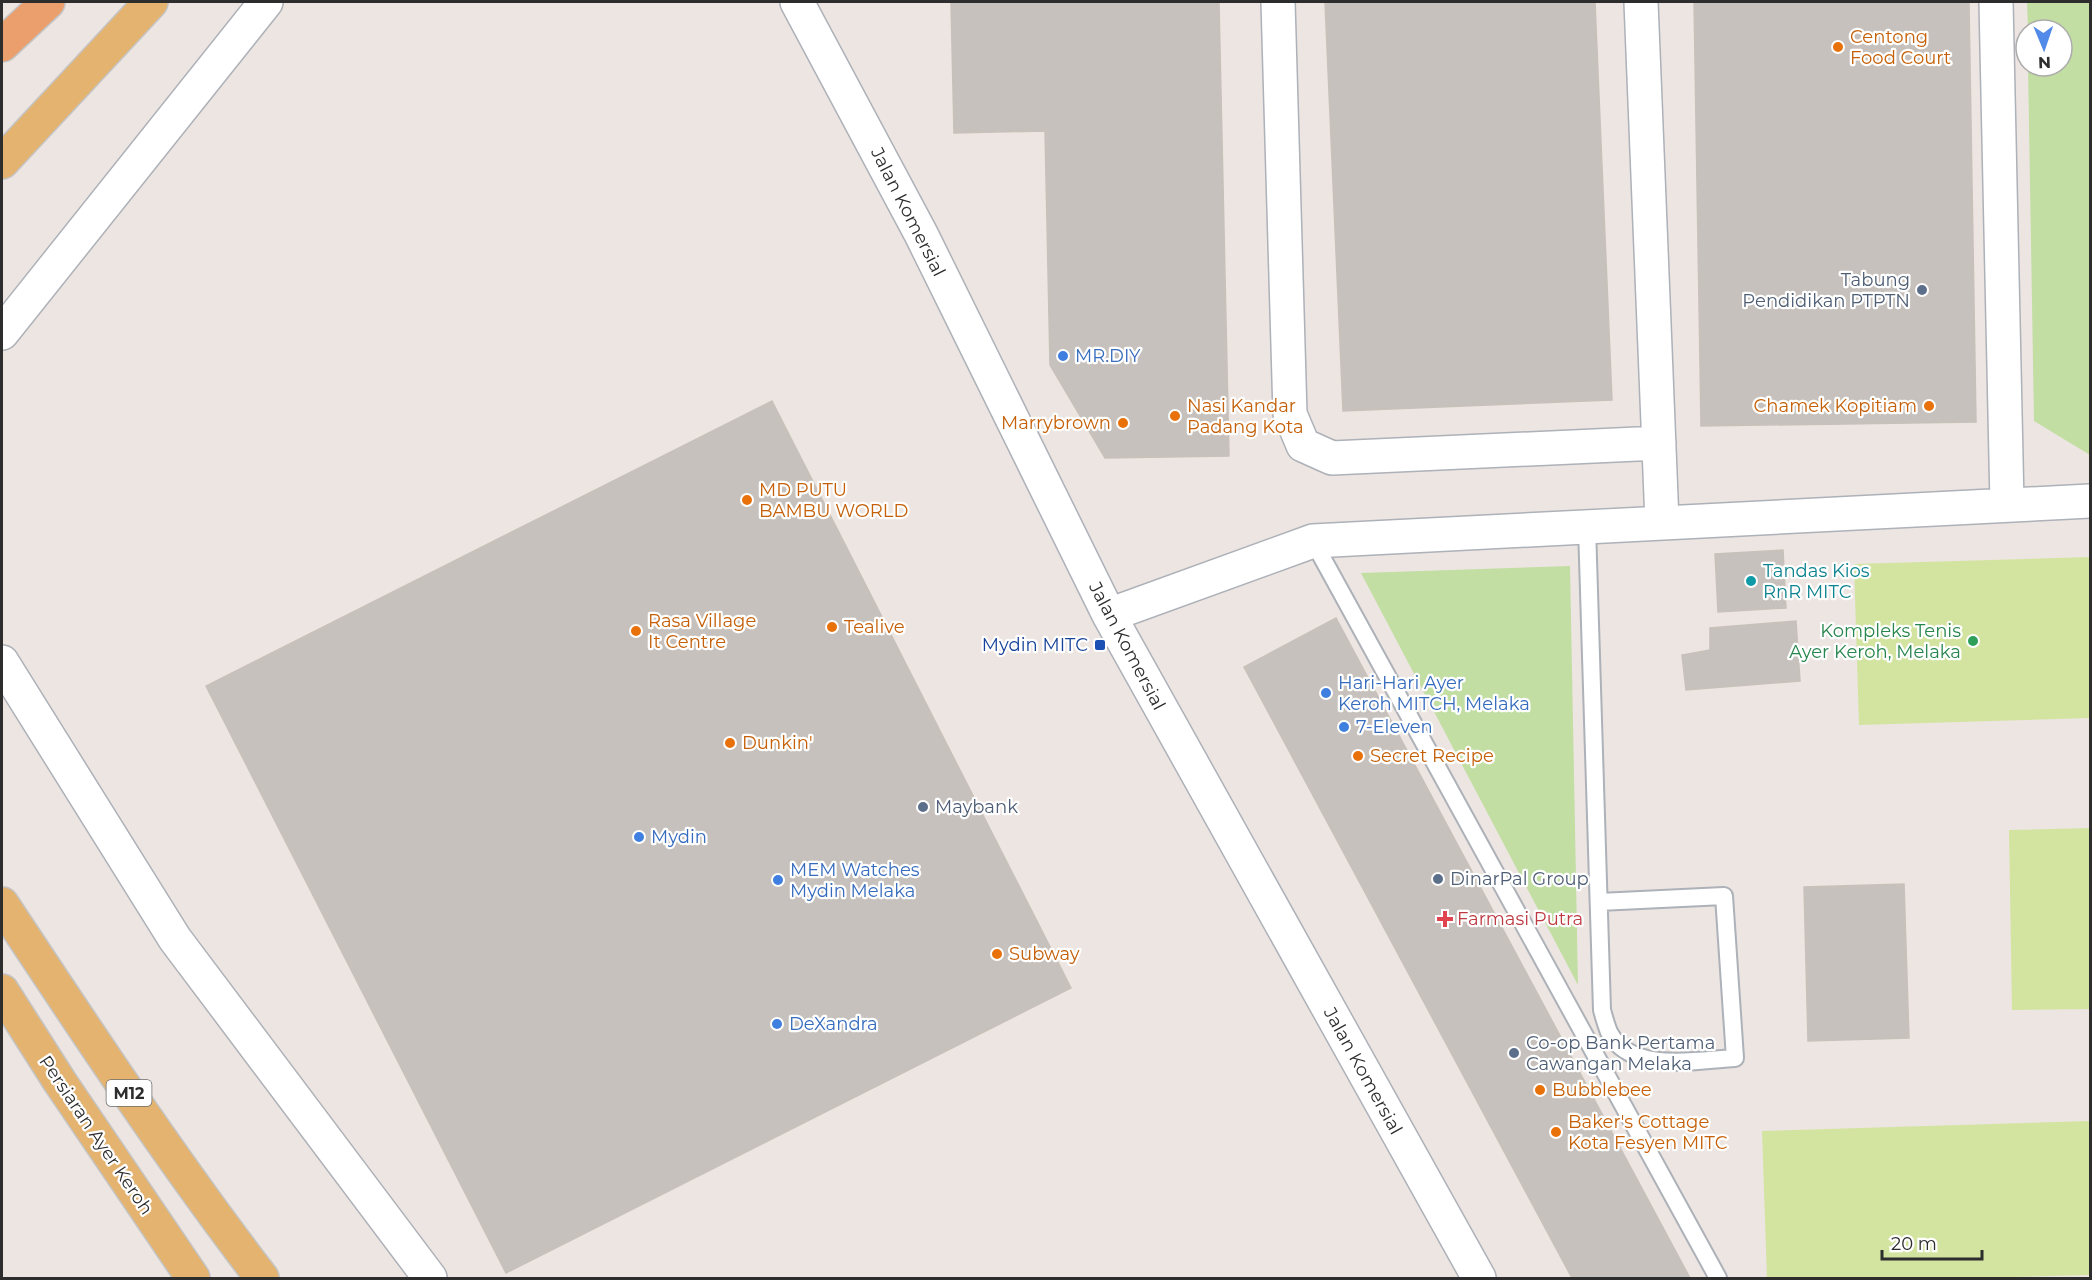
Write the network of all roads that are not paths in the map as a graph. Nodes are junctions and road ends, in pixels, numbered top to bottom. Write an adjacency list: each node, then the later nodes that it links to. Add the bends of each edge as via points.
1 (48, 2): 8 (highway)
2 (151, 2): 9 (main road)
3 (266, 2): 12 (street)
4 (797, 2): 19 (street, Jalan Komersial, via 921,234)
5 (1278, 2): 13 (street, via 1290,414 1303,445 1332,458)
6 (1641, 2): 13 (street)
7 (1996, 2): 15 (street)
8 (2, 45)
9 (42, 118): 10 (main road); 11 (main road)
10 (2, 148)
11 (2, 162)
12 (2, 333)
13 (1659, 443): 16 (street)
14 (2091, 501): 15 (street)
15 (2007, 504): 16 (street)
16 (1662, 522): 17 (street)
17 (1587, 527): 18 (street); 21 (lane)
18 (1313, 541): 19 (street); 28 (lane)
19 (1109, 615): 27 (street, Jalan Komersial)
20 (2, 662): 26 (street, via 175,939)
21 (1599, 902): 21 (lane, via 1602,1010 1610,1033 1623,1048 1638,1057 1667,1062 1735,1058 1725,896)
22 (2, 904): 25 (main road, M12, via 105,1058)
23 (2, 991): 24 (main road, Persiaran Ayer Keroh / M12)
24 (193, 1278)
25 (262, 1278)
26 (430, 1278)
27 (1479, 1278)
28 (1718, 1278)

